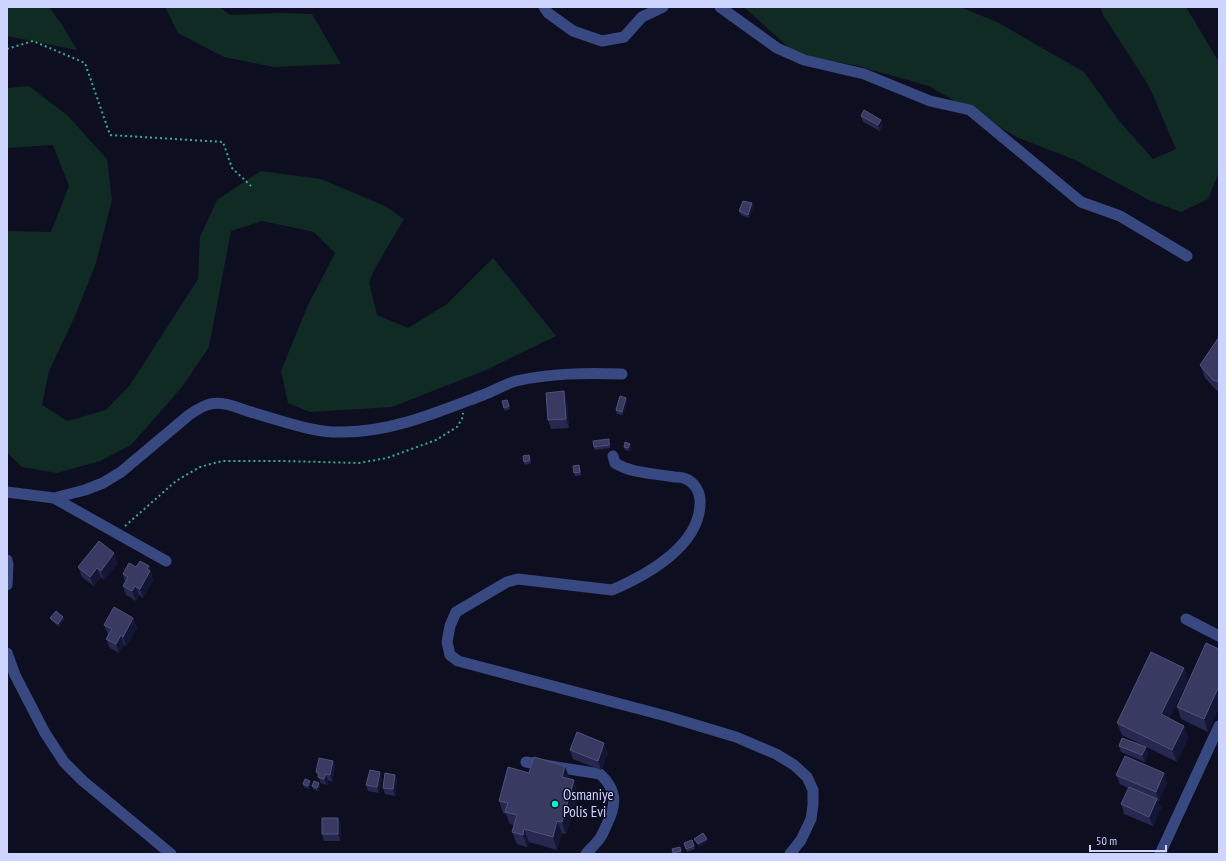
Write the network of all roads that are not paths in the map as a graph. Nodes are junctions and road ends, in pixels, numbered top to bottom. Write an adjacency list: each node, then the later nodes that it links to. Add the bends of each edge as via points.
1 (544, 7): 2 (street, via 548,13 573,31 602,41 624,37 642,17)
2 (663, 7)
3 (720, 7): 4 (street, via 777,48 804,60 864,74 930,101 970,110 1081,202 1120,216)
4 (1187, 256)
5 (622, 374): 8 (street, via 576,373 514,381 464,402 394,426 365,431 342,432 295,425 224,404 210,404 188,415 121,472 103,483)
6 (613, 456): 19 (street, via 615,463 625,469 687,479 695,486 700,497 701,511 694,529 685,542 663,562 612,590 518,579 507,582 456,612 447,642 450,655 458,661 736,737 776,754 807,776 813,790 811,819 801,840)
7 (7, 492): 8 (street)
8 (54, 498): 10 (street)
9 (7, 560): 11 (street)
10 (166, 561)
11 (7, 586)
12 (1186, 619): 13 (street)
13 (1219, 636)
14 (7, 653): 17 (street, via 15,675 45,733 64,762 83,781)
15 (1219, 726): 20 (street)
16 (526, 762): 18 (street, via 600,774 607,781 612,789 614,802 611,815 601,838)
17 (171, 854)
18 (586, 854)
19 (790, 854)
20 (1160, 854)

